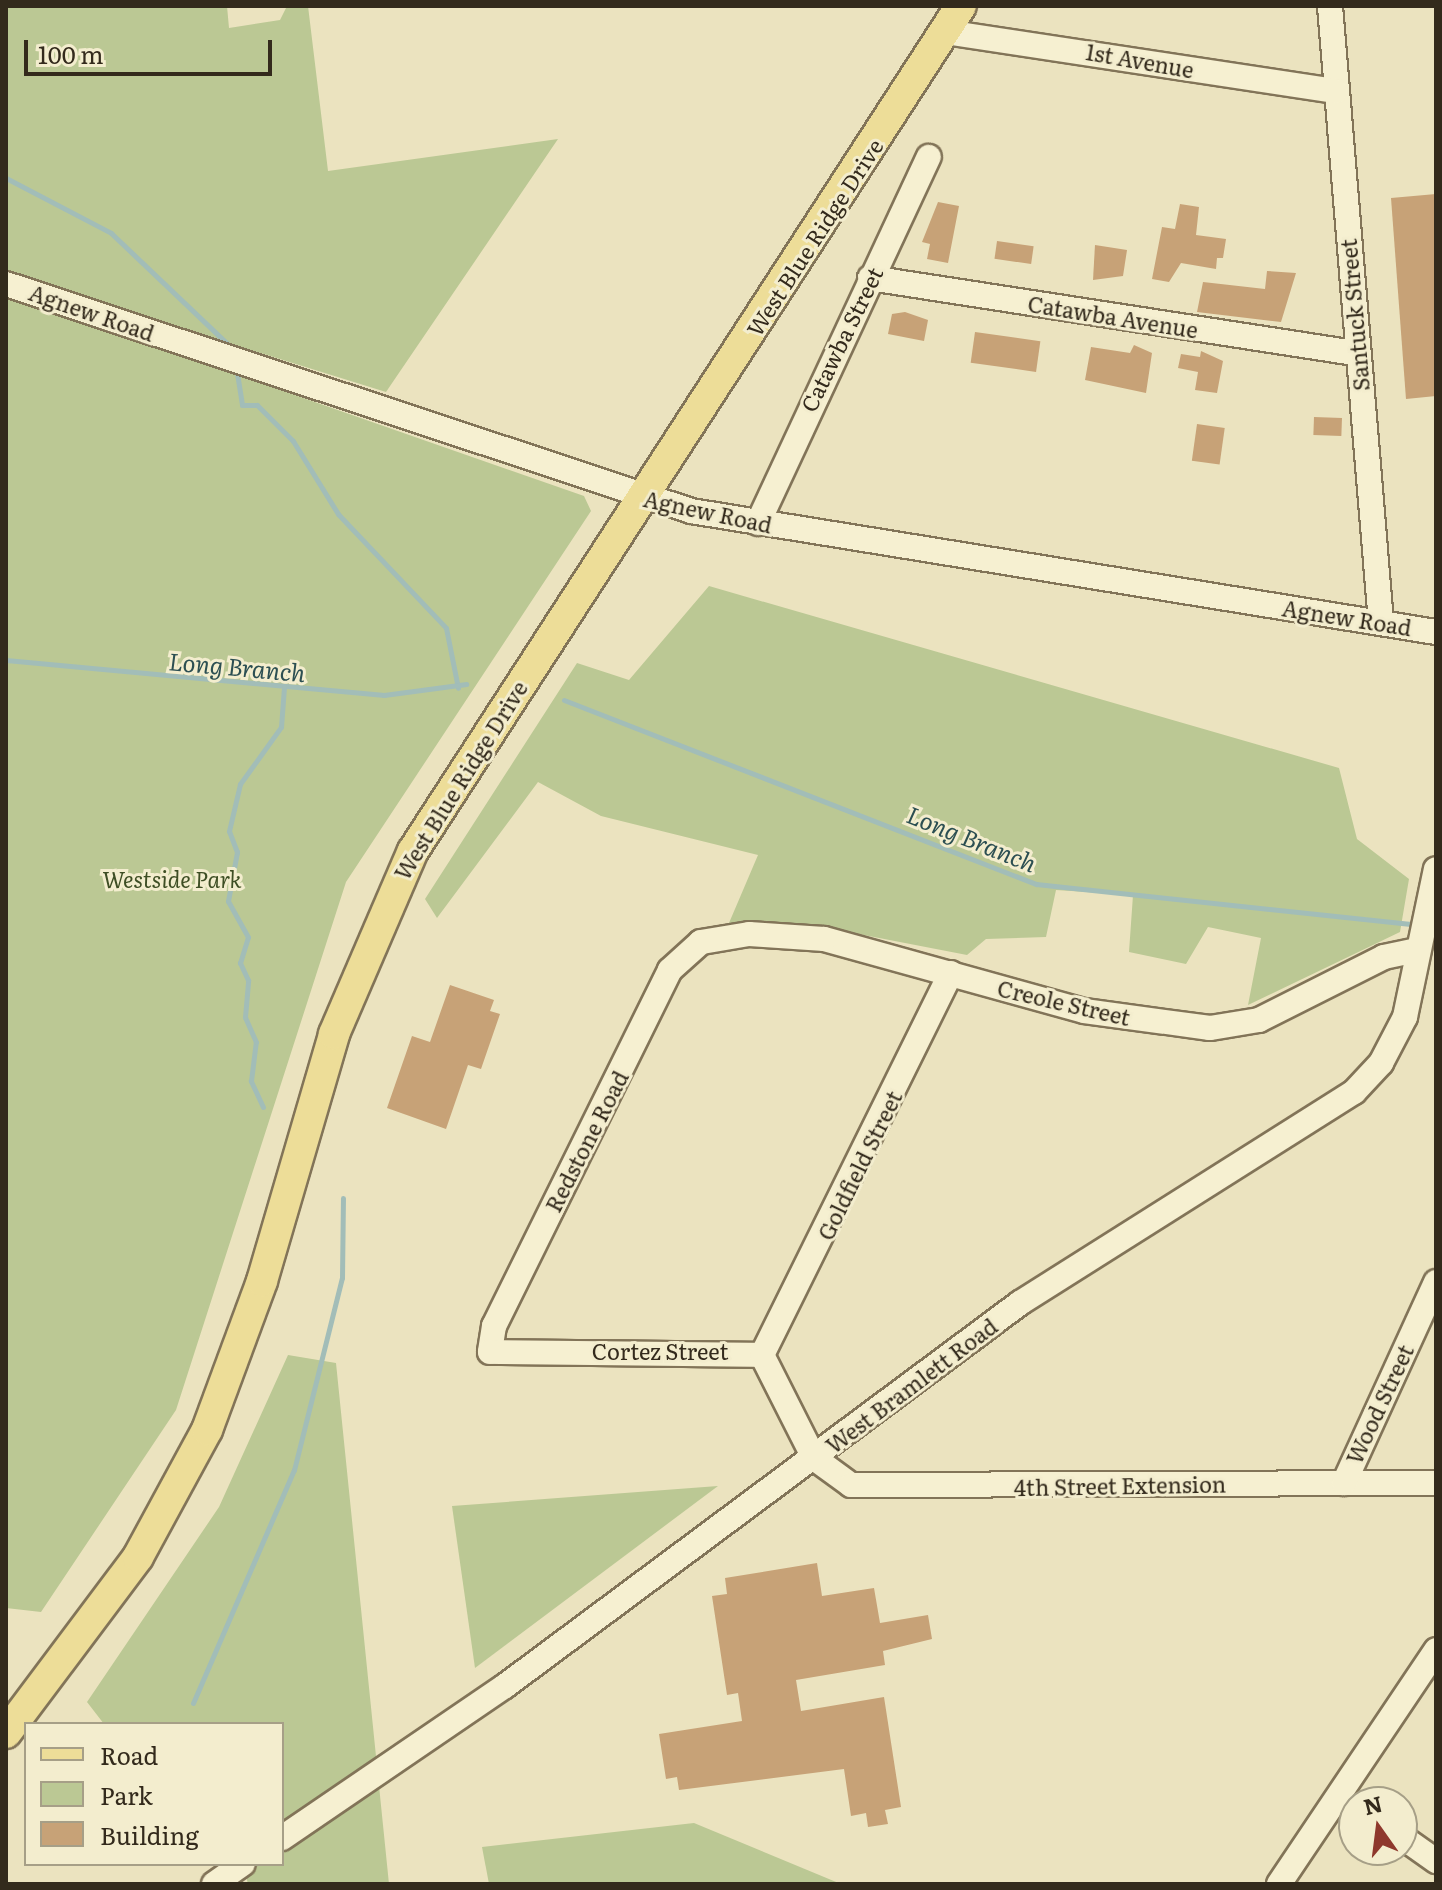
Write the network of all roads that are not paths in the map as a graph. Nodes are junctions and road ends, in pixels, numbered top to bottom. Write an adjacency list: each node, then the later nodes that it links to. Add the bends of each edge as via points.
1 (961, 6): 3 (main road, West Blue Ridge Drive)
2 (1330, 6): 4 (street, Santuck Street)
3 (945, 32): 4 (street, 1st Avenue); 9 (main road, West Blue Ridge Drive)
4 (1336, 91): 8 (street, Santuck Street)
5 (929, 157): 6 (street, Catawba Street)
6 (870, 278): 8 (street, Catawba Avenue); 10 (street, Catawba Street)
7 (6, 284): 9 (street, Agnew Road)
8 (1356, 353): 11 (street, Santuck Street)
9 (642, 497): 10 (street, Agnew Road); 24 (main road, West Blue Ridge Drive, via 406,865 334,1034 262,1281 207,1430 138,1557)
10 (758, 523): 11 (street, Agnew Road)
11 (1381, 622): 12 (street, Agnew Road)
12 (1436, 632)
13 (1436, 869): 15 (street, West Bramlett Road)
14 (701, 942): 16 (street, Creole Street, via 749,934 824,939); 18 (street, Redstone Road, via 670,970 494,1326)
15 (1418, 944): 16 (street, Creole Street, via 1259,1020 1224,1028 1084,1011); 20 (street, West Bramlett Road, via 1398,1033 1354,1092 1020,1303)
16 (951, 973): 19 (street, Goldfield Street)
17 (1436, 1282): 21 (street, Wood Street)
18 (490, 1352): 19 (street, Cortez Street)
19 (762, 1355): 20 (street)
20 (814, 1458): 21 (street, 4th Street Extension, via 851,1485); 27 (street, West Bramlett Road, via 505,1686)
21 (1344, 1483): 22 (street, 4th Street Extension)
22 (1436, 1483)
23 (1436, 1650): 25 (street)
24 (6, 1733)
25 (1353, 1786)
26 (1338, 1808): 30 (street)
27 (284, 1837)
28 (1418, 1848): 29 (street)
29 (1436, 1861)
30 (1279, 1884)

